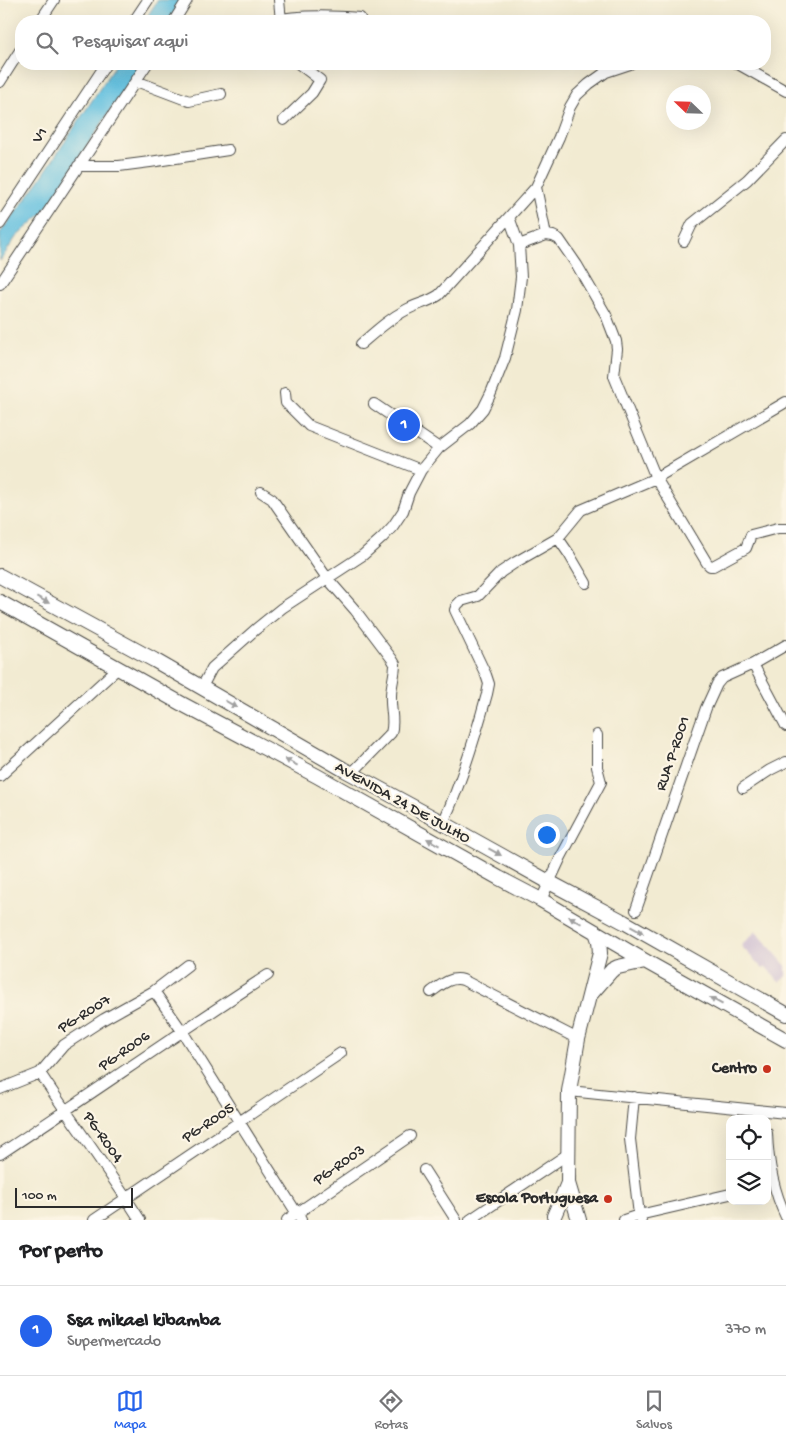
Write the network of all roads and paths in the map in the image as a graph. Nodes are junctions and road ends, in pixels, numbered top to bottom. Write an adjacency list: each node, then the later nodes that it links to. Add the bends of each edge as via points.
1 (54, 0): 5 (street)
2 (148, 0): 6 (street)
3 (187, 0): 7 (street)
4 (279, 0): 8 (street)
5 (44, 15)
6 (138, 15)
7 (178, 15)
8 (278, 15)
9 (15, 58): 16 (street)
10 (102, 70): 25 (street, V1)
11 (143, 70): 15 (street)
12 (307, 70): 19 (street, via 320,80)
13 (612, 70): 23 (street, via 577,95)
14 (749, 70): 17 (street)
15 (136, 81): 18 (street, via 189,101); 22 (street)
16 (0, 82)
17 (786, 90)
18 (221, 94)
19 (284, 120)
20 (786, 140): 27 (street, via 747,180 692,224)
21 (228, 150): 22 (street, via 126,165)
22 (78, 166): 29 (street)
23 (536, 187): 24 (street); 26 (street)
24 (509, 216): 28 (street); 30 (street, via 439,295 388,320)
25 (0, 224)
26 (546, 236): 28 (street); 36 (street, via 559,239 606,315 617,349 614,376)
27 (684, 240)
28 (519, 245): 34 (street, via 521,277 517,310 505,358 483,409 470,424)
29 (0, 284)
30 (361, 344)
31 (285, 393): 35 (street, via 286,403 309,426)
32 (786, 402): 36 (street)
33 (374, 404): 34 (street)
34 (439, 448): 35 (street)
35 (421, 470): 41 (street, via 393,526 362,555)
36 (656, 478): 38 (street, via 710,566 746,548 751,534); 39 (street, via 582,510)
37 (261, 492): 41 (street, via 272,499)
38 (786, 528)
39 (558, 538): 42 (street); 57 (street, via 500,572 478,596 457,605 455,610 489,684 466,765)
40 (0, 576): 47 (street, AVENIDA 24 DE JULHO, one-way to 47)
41 (327, 578): 47 (street, via 256,629 212,668); 52 (street, via 392,659 395,669 391,733)
42 (586, 583)
43 (2, 606): 46 (street, AVENIDA 24 DE JULHO)
44 (786, 645): 45 (street, RUA P-R001)
45 (752, 664): 48 (street); 62 (street, RUA P-R001, via 722,678 717,684)
46 (117, 668): 53 (street); 54 (street, AVENIDA 24 DE JULHO, one-way to 46)
47 (202, 687): 50 (street, AVENIDA 24 DE JULHO, one-way to 50)
48 (786, 726)
49 (597, 735): 59 (street, via 597,767 601,782)
50 (326, 759): 52 (street, AVENIDA 24 DE JULHO); 54 (street)
51 (786, 762): 56 (street)
52 (347, 771): 55 (street); 57 (street, AVENIDA 24 DE JULHO)
53 (0, 776)
54 (317, 776): 55 (street, AVENIDA 24 DE JULHO)
55 (333, 786): 60 (street, AVENIDA 24 DE JULHO, one-way to 55)
56 (743, 788)
57 (443, 823): 58 (street, AVENIDA 24 DE JULHO, one-way to 58)
58 (530, 872): 59 (street, AVENIDA 24 DE JULHO); 60 (street)
59 (549, 882): 61 (street); 69 (street, AVENIDA 24 DE JULHO, one-way to 69)
60 (520, 889): 61 (street, AVENIDA 24 DE JULHO)
61 (541, 900): 63 (street, AVENIDA 24 DE JULHO, one-way to 61)
62 (636, 910)
63 (596, 932): 64 (street, AVENIDA 24 DE JULHO); 70 (street, via 600,953)
64 (645, 961): 70 (street, via 612,970); 72 (street, AVENIDA 24 DE JULHO, one-way to 64)
65 (188, 965): 67 (street, PG-R007)
66 (268, 975): 75 (street, PG-R006)
67 (154, 991): 75 (street); 79 (street, PG-R007, via 64,1045)
68 (431, 992): 76 (street, via 456,977)
69 (748, 992): 71 (street, AVENIDA 24 DE JULHO); 72 (street)
70 (589, 997): 76 (street)
71 (769, 1004): 73 (street, AVENIDA 24 DE JULHO); 74 (street)
72 (737, 1013): 74 (street, AVENIDA 24 DE JULHO)
73 (786, 1014)
74 (758, 1025): 77 (street, AVENIDA 24 DE JULHO)
75 (182, 1031): 83 (street, PG-R006); 86 (street)
76 (578, 1039): 81 (street)
77 (786, 1040)
78 (341, 1053): 86 (street, PG-R005)
79 (40, 1073): 80 (street, PG-R007); 83 (street, PG-R004)
80 (0, 1089)
81 (569, 1091): 82 (street); 89 (street)
82 (634, 1097): 85 (street); 98 (street, via 630,1139)
83 (65, 1111): 88 (street, PG-R006); 94 (street, PG-R004)
84 (786, 1114): 85 (street)
85 (767, 1115)
86 (239, 1122): 94 (street, PG-R005); 95 (street)
87 (410, 1136): 95 (street, PG-R003)
88 (0, 1154)
89 (568, 1154): 91 (street); 103 (street)
90 (424, 1170): 102 (street)
91 (568, 1183): 97 (street); 104 (street)
92 (771, 1186): 96 (street)
93 (726, 1195): 98 (street)
94 (127, 1198): 99 (street, PG-R005); 100 (street, PG-R004)
95 (298, 1217): 101 (street, PG-R003)
96 (786, 1217)
97 (552, 1218): 104 (street, via 559,1213 570,1213)
98 (640, 1218): 105 (street)
99 (94, 1220)
100 (140, 1220)
101 (286, 1220)
102 (456, 1220)
103 (470, 1220)
104 (579, 1220)
105 (624, 1220)

